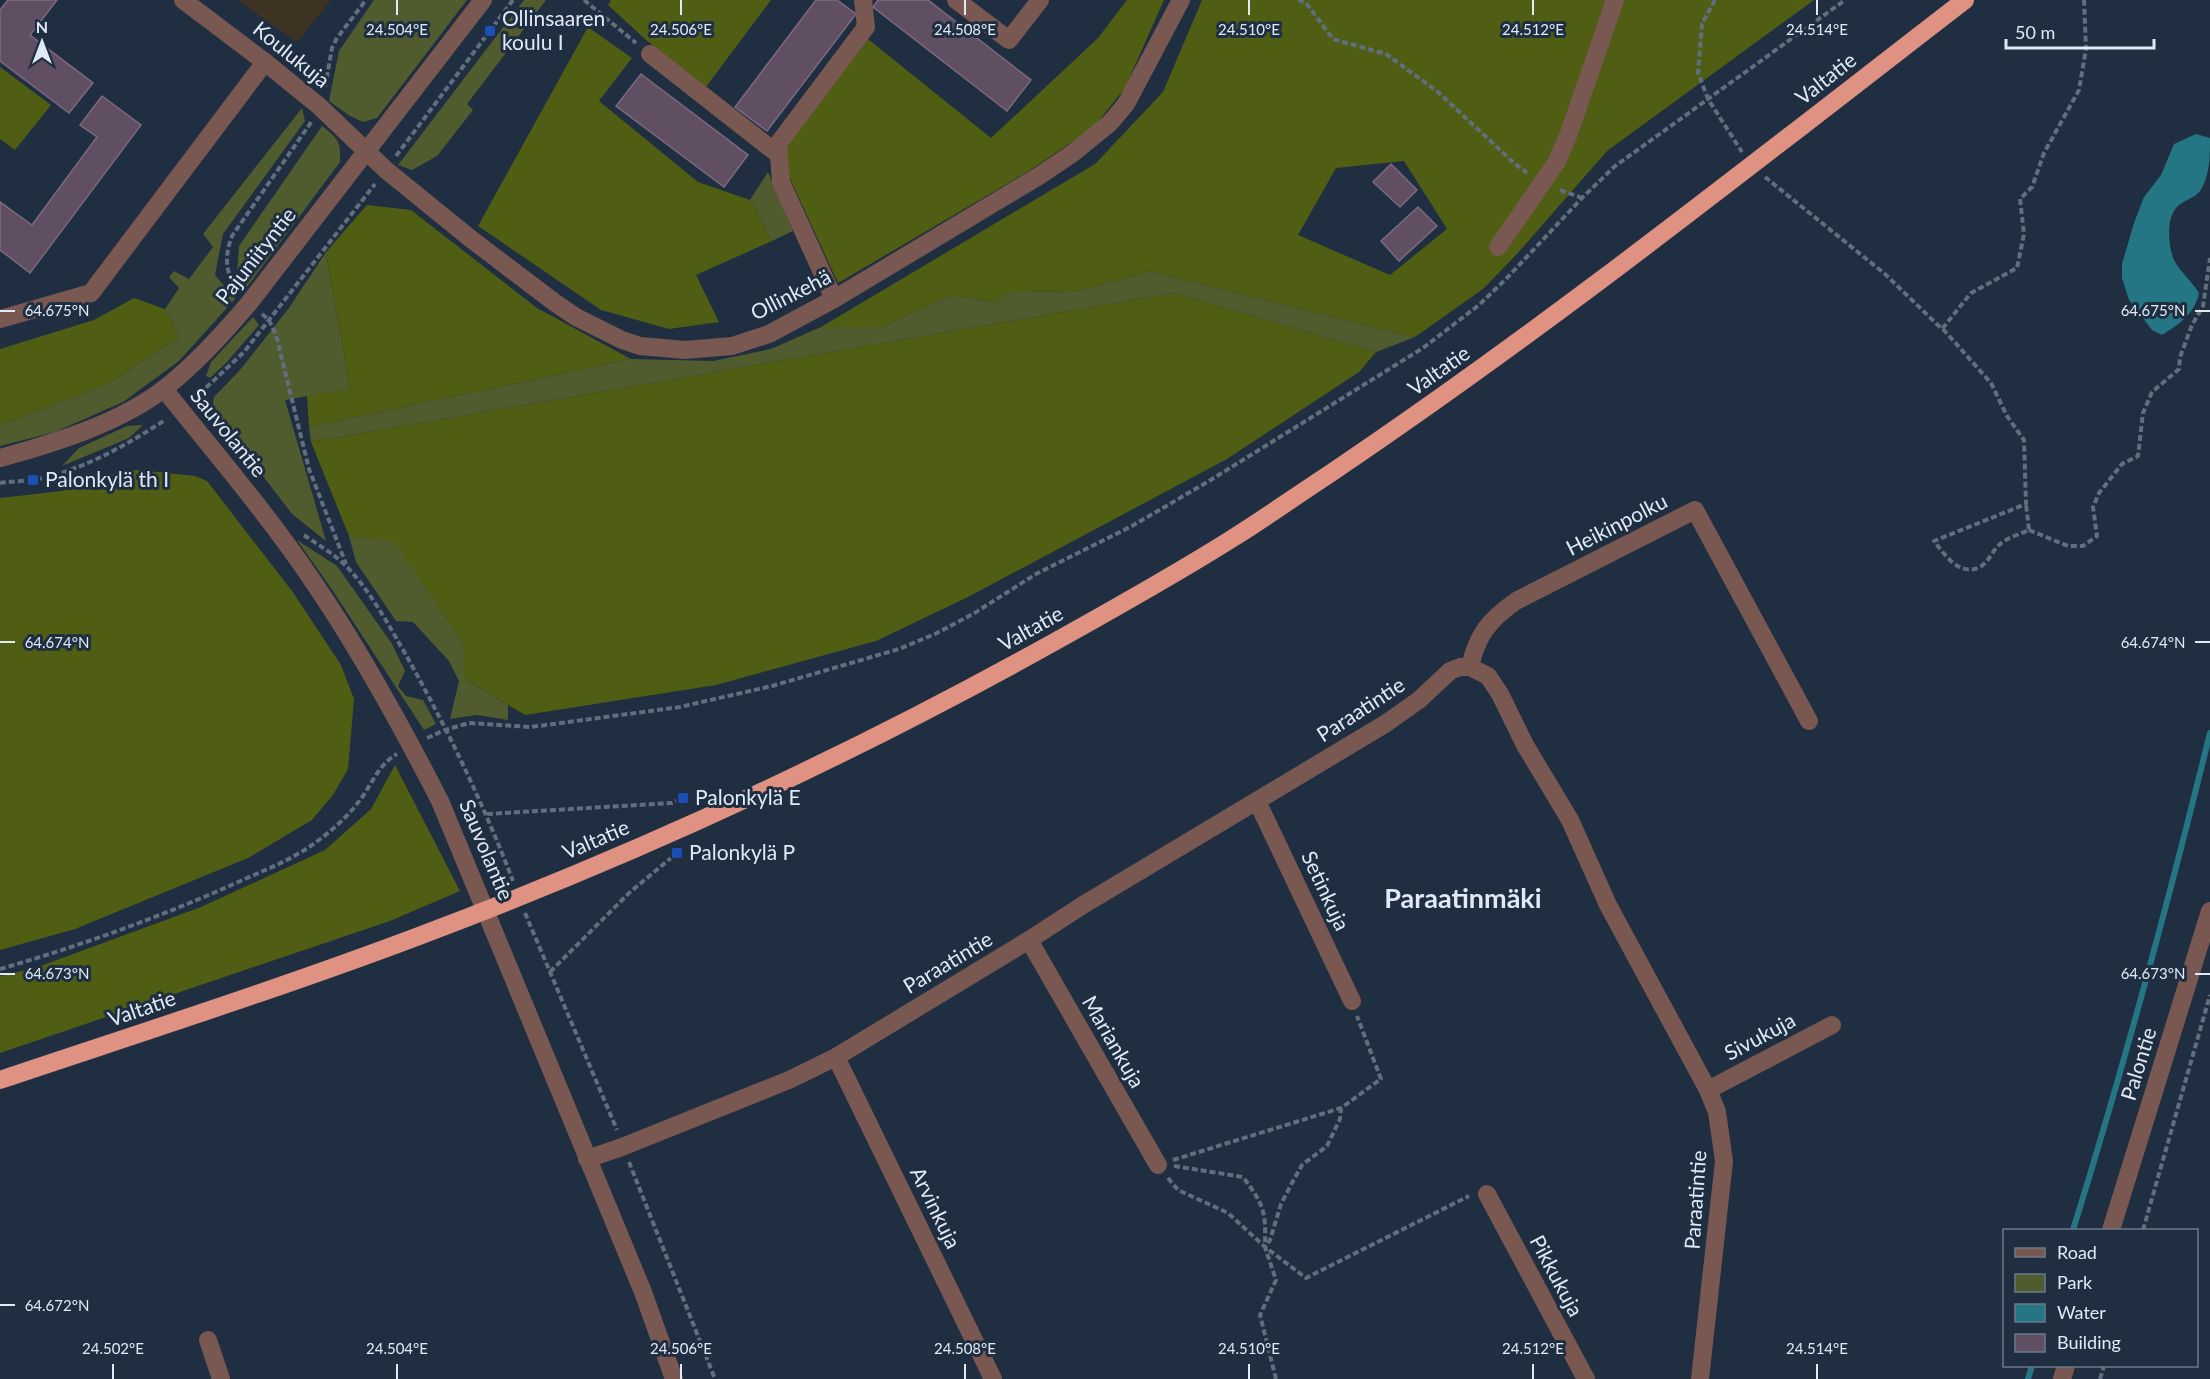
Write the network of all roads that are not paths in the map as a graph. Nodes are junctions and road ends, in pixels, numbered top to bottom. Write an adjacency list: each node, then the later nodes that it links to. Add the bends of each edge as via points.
1 (183, 0): 10 (street, Koulukuja)
2 (483, 0): 11 (street, Pajuniityntie)
3 (863, 0): 12 (street, via 866,27 778,144)
4 (956, 0): 5 (street, via 1009,40)
5 (1040, 0)
6 (1181, 0): 14 (street, Ollinkehä, via 1126,104 1093,138 1039,176)
7 (1615, 0): 13 (street, via 1556,163)
8 (1965, 0): 26 (highway, Valtatie, via 1517,344 1234,538 1113,610 960,694 710,817 415,937)
9 (650, 54): 12 (street)
10 (265, 62): 11 (street, Koulukuja); 15 (street, via 91,293)
11 (365, 150): 14 (street, Ollinkehä, via 554,302 602,331 640,346 685,350 732,346 769,334); 16 (street, Pajuniityntie, via 250,302 223,334)
12 (779, 155): 14 (street, via 781,182)
13 (1498, 247)
14 (834, 299)
15 (0, 319)
16 (164, 389): 17 (street, Pajuniityntie, via 75,436); 28 (street, Sauvolantie, via 312,579 412,745 476,884)
17 (0, 458)
18 (1470, 668): 19 (street, Heikinpolku, via 1483,631 1508,607 1695,510); 20 (street, Paraatintie, via 1450,671 1385,724); 27 (street, Paraatintie, via 1488,676 1500,694 1570,820 1608,904)
19 (1809, 721)
20 (1257, 801): 22 (street, Paraatintie); 23 (street, Setinkuja)
21 (2210, 911): 31 (street, Palontie)
22 (1029, 940): 25 (street, Paraatintie); 29 (street, Mariankuja)
23 (1352, 1001)
24 (1832, 1025): 27 (street, Sivukuja)
25 (836, 1057): 28 (street, Paraatintie, via 789,1080); 35 (street, Arvinkuja)
26 (0, 1080)
27 (1708, 1090): 37 (street, Paraatintie, via 1717,1112 1724,1161)
28 (587, 1159): 34 (street, Sauvolantie, via 643,1292)
29 (1158, 1165)
30 (1487, 1194): 36 (street, Pikkukuja)
31 (2111, 1229)
32 (208, 1340): 33 (street)
33 (221, 1379)
34 (674, 1379)
35 (993, 1379)
36 (1586, 1379)
37 (1700, 1379)

